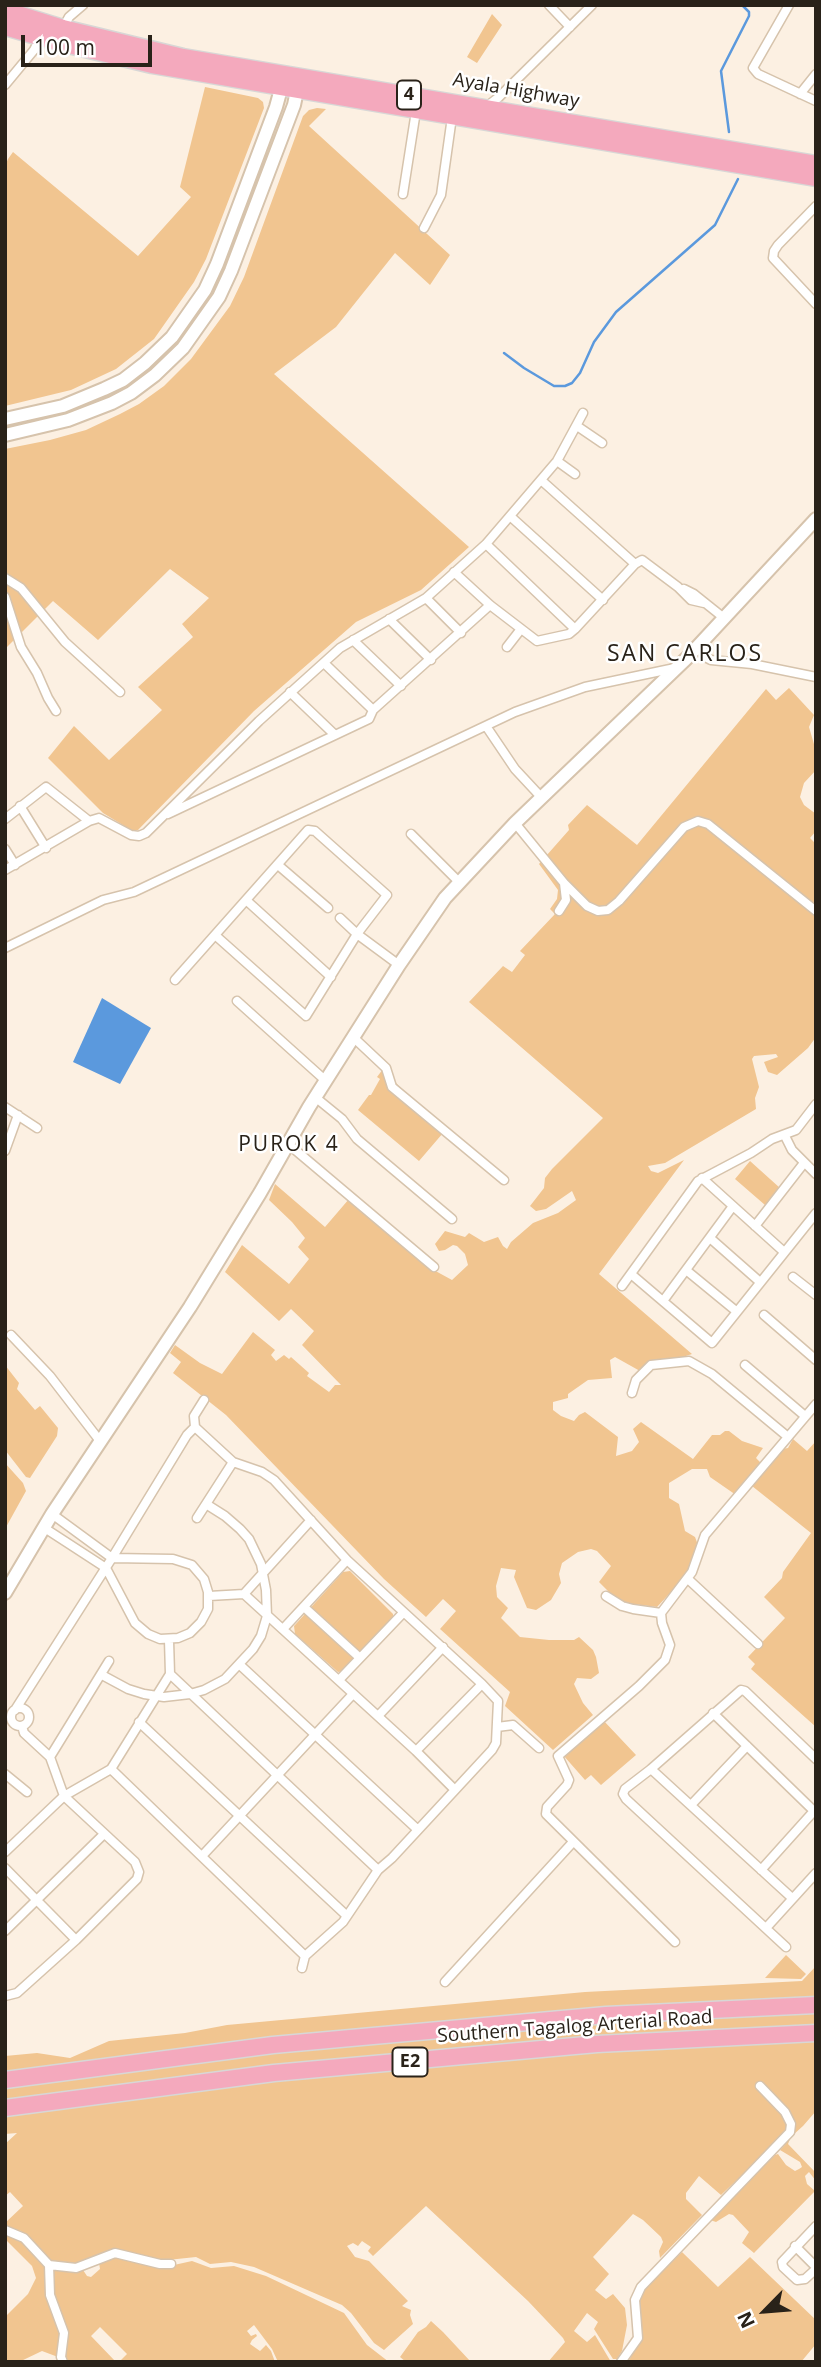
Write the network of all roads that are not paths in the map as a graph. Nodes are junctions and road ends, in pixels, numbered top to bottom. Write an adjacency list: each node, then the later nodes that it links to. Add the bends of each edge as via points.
1 (83, 5): 8 (street)
2 (549, 5): 7 (street)
3 (592, 5): 7 (street)
4 (789, 5): 13 (street, via 753,68)
5 (5, 10): 8 (highway, Ayala Highway / 4)
6 (5, 27): 9 (highway, Ayala Highway / 4)
7 (570, 27): 16 (street)
8 (63, 28): 11 (highway, Ayala Highway / 4)
9 (40, 38): 11 (highway, Ayala Highway / 4, via 152,65); 12 (street)
10 (816, 74): 13 (street)
11 (291, 83): 15 (highway, Ayala Highway / 4); 16 (highway, Ayala Highway / 4); 26 (street, via 217,264 172,337 145,363 113,384 63,406); 28 (street, via 294,105 231,271 183,348 155,375 112,403 68,421)
12 (5, 85)
13 (800, 94): 14 (street)
14 (816, 101)
15 (416, 111): 17 (highway, Ayala Highway / 4); 21 (street)
16 (484, 115): 17 (highway, Ayala Highway / 4); 18 (highway, Ayala Highway / 4)
17 (452, 117): 23 (street, via 441,195)
18 (744, 158): 19 (highway, Ayala Highway / 4); 20 (highway, Ayala Highway / 4)
19 (816, 164)
20 (816, 178)
21 (403, 194)
22 (816, 206): 24 (street, via 778,246 774,258)
23 (424, 228)
24 (816, 304)
25 (583, 413): 27 (street)
26 (5, 419)
27 (577, 426): 29 (street); 30 (street)
28 (5, 435)
29 (602, 443)
30 (557, 461): 31 (street); 32 (street)
31 (575, 474)
32 (541, 480): 33 (street); 36 (street)
33 (510, 516): 35 (street); 41 (street)
34 (816, 519): 43 (street)
35 (486, 544): 37 (street); 46 (street)
36 (635, 564): 41 (street); 43 (street, via 645,560)
37 (454, 572): 40 (street); 42 (street)
38 (5, 578): 56 (street, via 22,588 65,642)
39 (5, 597): 59 (street, via 18,642)
40 (426, 598): 44 (street); 47 (street)
41 (603, 600): 46 (street)
42 (490, 605): 45 (street); 47 (street)
43 (724, 618): 49 (street)
44 (389, 619): 48 (street); 51 (street)
45 (521, 629): 46 (street, via 542,642); 50 (street)
46 (575, 629)
47 (461, 633): 51 (street)
48 (353, 640): 52 (street); 55 (street)
49 (699, 645): 53 (street); 54 (street, via 711,660)
50 (507, 647)
51 (431, 660): 55 (street)
52 (324, 663): 57 (street); 58 (street)
53 (677, 668): 60 (street, via 585,687); 62 (street)
54 (816, 677)
55 (401, 687): 58 (street)
56 (120, 692)
57 (290, 692): 61 (street); 64 (street)
58 (373, 710): 61 (street, via 369,719)
59 (56, 711)
60 (485, 726): 62 (street); 83 (street)
61 (335, 735): 64 (street)
62 (542, 798): 67 (street)
63 (20, 806): 65 (street); 66 (street, via 46,787); 69 (street)
64 (163, 817): 66 (street, via 139,836 103,819)
65 (5, 820)
66 (89, 821): 69 (street)
67 (515, 823): 74 (street); 75 (street)
68 (411, 834): 74 (street)
69 (46, 848): 71 (street)
70 (5, 849): 71 (street)
71 (15, 865): 73 (street)
72 (278, 865): 76 (street); 77 (street); 81 (street, via 312,830 386,892)
73 (5, 870)
74 (459, 881): 84 (street)
75 (564, 883): 78 (street, via 566,900); 79 (street, via 587,906 608,910 684,827 698,821 708,824)
76 (246, 901): 82 (street); 85 (street)
77 (328, 908)
78 (559, 911)
79 (816, 911)
80 (340, 918): 81 (street)
81 (357, 934): 84 (street); 85 (street)
82 (215, 935): 85 (street, via 306,1016); 86 (street)
83 (5, 948)
84 (398, 965): 88 (street)
85 (331, 977)
86 (175, 980)
87 (237, 1001): 89 (street)
88 (353, 1037): 89 (street); 101 (street, via 386,1068 392,1087)
89 (326, 1080): 90 (street)
90 (315, 1097): 96 (street); 104 (street)
91 (816, 1104): 95 (street, via 798,1128)
92 (5, 1107): 93 (street)
93 (18, 1115): 94 (street); 97 (street)
94 (37, 1128)
95 (785, 1136): 98 (street); 100 (street)
96 (287, 1143): 108 (street); 127 (street, via 190,1307)
97 (5, 1149)
98 (804, 1163): 99 (street); 105 (street)
99 (816, 1174)
100 (702, 1178): 102 (street); 110 (street)
101 (504, 1180)
102 (733, 1206): 105 (street); 106 (street)
103 (816, 1213): 107 (street)
104 (452, 1219)
105 (755, 1226): 107 (street)
106 (710, 1238): 109 (street); 112 (street)
107 (783, 1251): 112 (street)
108 (434, 1268)
109 (686, 1270): 115 (street); 116 (street)
110 (631, 1274): 113 (street); 115 (street)
111 (793, 1277): 114 (street)
112 (760, 1282): 116 (street)
113 (622, 1286)
114 (816, 1295)
115 (663, 1301): 116 (street, via 711,1343)
116 (736, 1311)
117 (764, 1315): 119 (street)
118 (11, 1335): 127 (street, via 50,1376)
119 (816, 1360)
120 (745, 1365): 124 (street)
121 (632, 1393): 126 (street, via 636,1380 652,1365 689,1360)
122 (204, 1400): 125 (street, via 194,1416)
123 (816, 1404): 124 (street)
124 (805, 1416): 126 (street)
125 (195, 1427): 128 (street); 136 (street)
126 (788, 1437): 140 (street, via 703,1539)
127 (100, 1441): 130 (street)
128 (233, 1462): 129 (street); 132 (street, via 274,1480)
129 (206, 1504): 131 (street); 139 (street, via 245,1534)
130 (52, 1514): 133 (street); 134 (street)
131 (197, 1518)
132 (311, 1520): 137 (street); 139 (street)
133 (43, 1527): 135 (street); 141 (street)
134 (88, 1541): 135 (street); 136 (street)
135 (81, 1552): 138 (street)
136 (113, 1558): 138 (street); 143 (street, via 186,1562 204,1579)
137 (347, 1560): 145 (street); 146 (street)
138 (106, 1568): 150 (street, via 139,1628); 171 (street, via 15,1710 27,1713 24,1733)
139 (263, 1574): 142 (street); 148 (street)
140 (688, 1579): 147 (street); 151 (street)
141 (5, 1593)
142 (244, 1594): 143 (street); 148 (street)
143 (209, 1596): 150 (street, via 208,1609 196,1628)
144 (606, 1596): 147 (street, via 622,1606)
145 (304, 1608): 149 (street); 153 (street)
146 (403, 1613): 152 (street); 153 (street)
147 (661, 1613): 185 (street, via 670,1647 665,1660 558,1756 569,1780 545,1813)
148 (267, 1616): 149 (street); 155 (street, via 261,1636)
149 (283, 1629): 158 (street)
150 (169, 1640): 156 (street)
151 (758, 1644)
152 (443, 1647): 159 (street); 164 (street)
153 (360, 1657): 158 (street)
154 (109, 1661): 157 (street)
155 (240, 1665): 160 (street, via 218,1683); 167 (street)
156 (170, 1674): 160 (street); 162 (street)
157 (102, 1675): 162 (street); 171 (street)
158 (339, 1680): 161 (street)
159 (482, 1684): 166 (street, via 498,1701); 170 (street)
160 (190, 1694): 162 (street); 176 (street)
161 (354, 1694): 164 (street); 167 (street)
162 (155, 1696): 165 (street)
163 (713, 1713): 168 (street); 172 (street, via 743,1690); 174 (street)
164 (378, 1716): 170 (street)
165 (139, 1722): 173 (street); 182 (street)
166 (497, 1727): 169 (street, via 513,1726); 177 (street, via 492,1750)
167 (316, 1735): 176 (street); 183 (street)
168 (747, 1746): 180 (street); 181 (street)
169 (539, 1748)
170 (416, 1751): 177 (street)
171 (50, 1757): 179 (street)
172 (816, 1759)
173 (111, 1769): 179 (street); 187 (street)
174 (651, 1769): 180 (street); 195 (street, via 625,1788 625,1799)
175 (5, 1774): 178 (street)
176 (278, 1777): 182 (street); 189 (street)
177 (455, 1790): 183 (street)
178 (27, 1792)
179 (64, 1796): 184 (street); 186 (street)
180 (691, 1805): 190 (street)
181 (815, 1812): 190 (street)
182 (240, 1817): 187 (street); 194 (street)
183 (418, 1830): 189 (street)
184 (103, 1835): 193 (street); 197 (street, via 135,1862 139,1872)
185 (573, 1842): 198 (street); 202 (street)
186 (5, 1852)
187 (202, 1856): 200 (street)
188 (5, 1868): 193 (street)
189 (378, 1870): 194 (street)
190 (761, 1870): 192 (street)
191 (816, 1873): 192 (street)
192 (792, 1898): 195 (street)
193 (37, 1901): 196 (street); 197 (street)
194 (346, 1916): 200 (street)
195 (765, 1928): 199 (street)
196 (5, 1931)
197 (76, 1940): 203 (street, via 17,1993)
198 (675, 1942)
199 (786, 1947)
200 (305, 1956): 201 (street)
201 (302, 1968)
202 (445, 1982)
203 (5, 1996)
204 (816, 2005): 206 (highway, Southern Tagalog Arterial Road / E2, via 606,2015 273,2045)
205 (816, 2033): 208 (highway, Southern Tagalog Arterial Road / E2, via 597,2044 274,2073)
206 (5, 2080)
207 (760, 2086): 216 (street, via 785,2112 790,2132 640,2287 635,2302 638,2338)
208 (5, 2108)
209 (816, 2225): 211 (street)
210 (5, 2230): 213 (street, via 24,2238)
211 (795, 2246): 214 (street); 214 (street, via 783,2267 801,2281)
212 (171, 2264): 213 (street, via 115,2253 76,2269)
213 (49, 2265): 215 (street, via 50,2295 64,2333)
214 (816, 2268)
215 (63, 2362)
216 (621, 2362)

